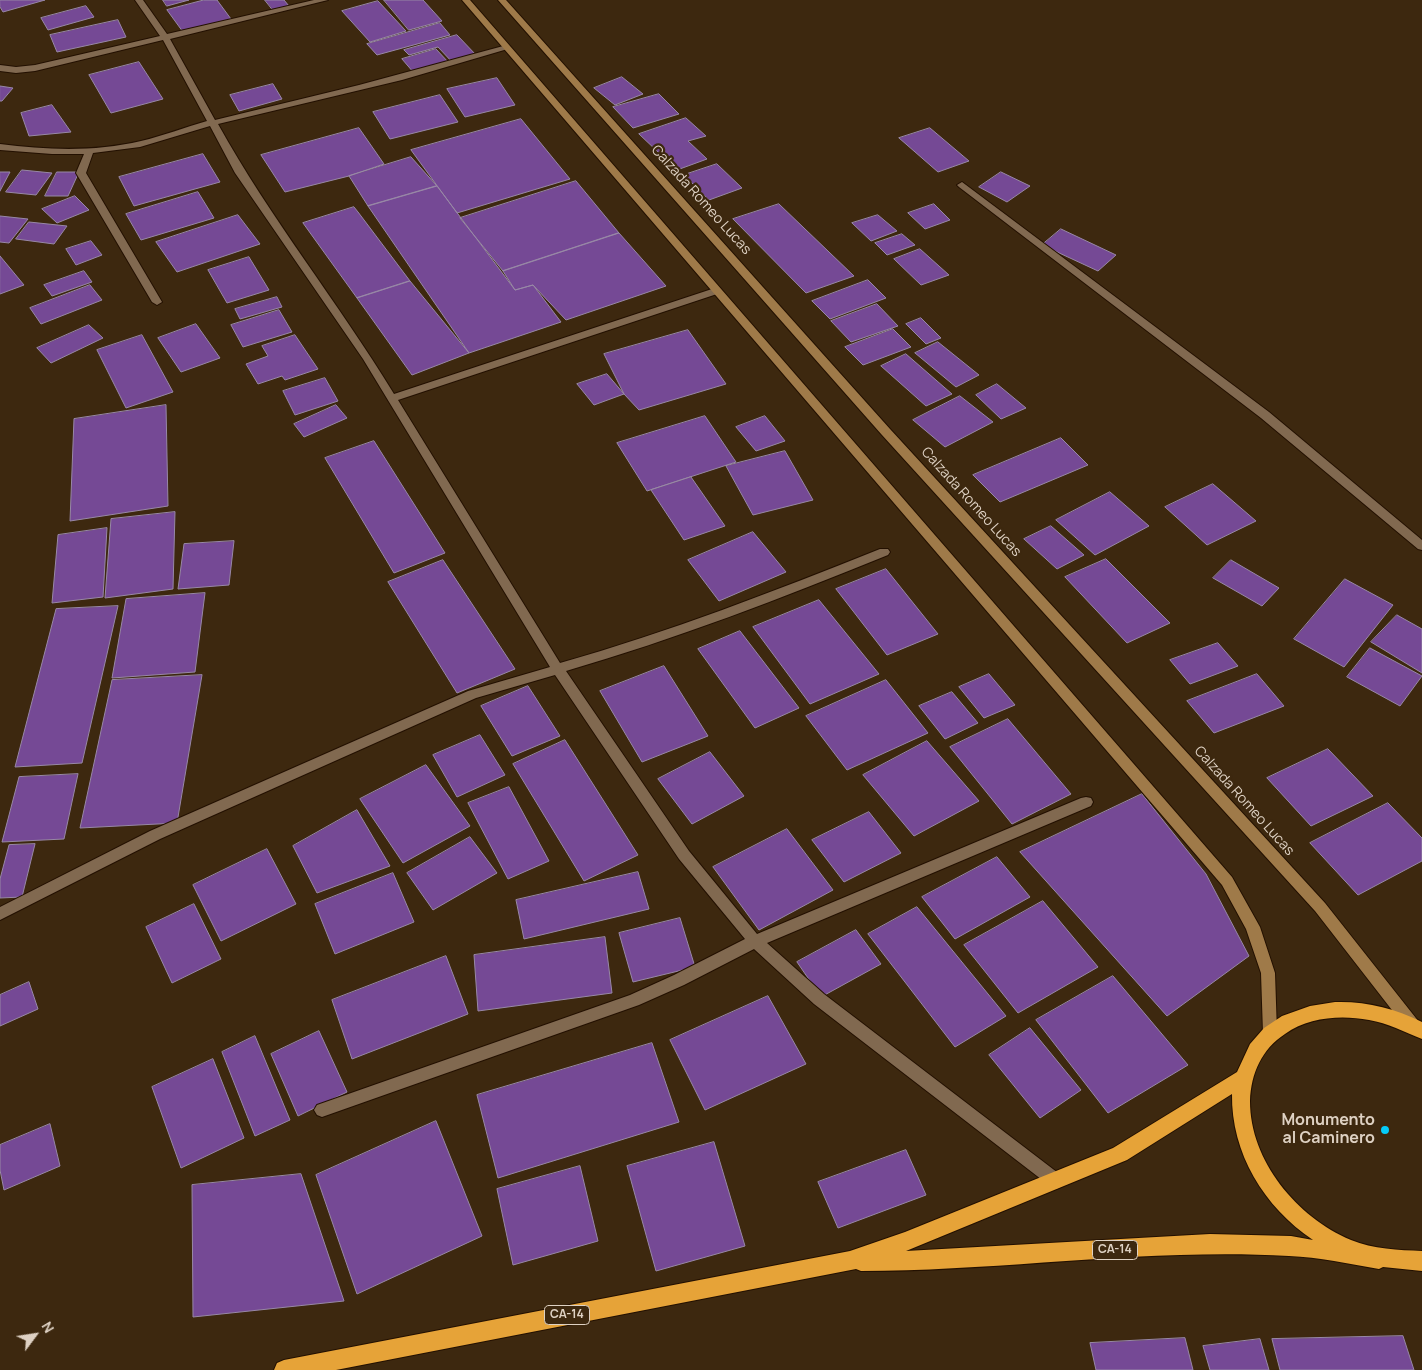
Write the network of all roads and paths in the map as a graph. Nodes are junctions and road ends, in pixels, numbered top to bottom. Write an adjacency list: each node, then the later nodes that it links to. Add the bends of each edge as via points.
1 (139, 0): 5 (street)
2 (324, 0): 5 (street)
3 (466, 0): 6 (street)
4 (502, 0): 21 (street, Calzada Romeo Lucas, via 886,432 1320,907)
5 (166, 39): 7 (street, via 35,68); 8 (street)
6 (507, 48): 8 (street, via 301,103); 12 (street)
7 (0, 68)
8 (214, 122): 10 (street, via 139,144); 14 (street, via 240,173 367,358)
9 (0, 147): 10 (street, via 34,152)
10 (90, 150): 13 (street, via 82,173)
11 (962, 185): 15 (street, via 1265,415)
12 (716, 291): 14 (street); 22 (street, via 1227,880 1253,927 1268,973)
13 (157, 302)
14 (391, 399): 17 (street)
15 (1422, 546)
16 (884, 552): 17 (street, via 758,602)
17 (558, 670): 19 (street, via 472,694 155,834); 20 (street, via 684,855)
18 (1086, 802): 20 (street)
19 (0, 914)
20 (755, 941): 24 (street, via 634,1000); 25 (street, via 818,999)
21 (1418, 1029): 22 (highway, CA-14, via 1383,1014 1343,1009 1321,1010 1293,1018)
22 (1270, 1032): 23 (highway, CA-14, via 1258,1046)
23 (1242, 1078): 25 (highway, CA-14, via 1120,1154); 26 (highway, CA-14, via 1240,1107 1246,1138 1260,1170 1282,1200 1326,1236)
24 (322, 1110)
25 (1056, 1181): 27 (highway, CA-14)
26 (1379, 1259): 27 (highway, CA-14, via 1291,1246 1210,1244 911,1261); 28 (highway, CA-14)
27 (850, 1261): 29 (highway, CA-14)
28 (1422, 1261)
29 (284, 1370)

